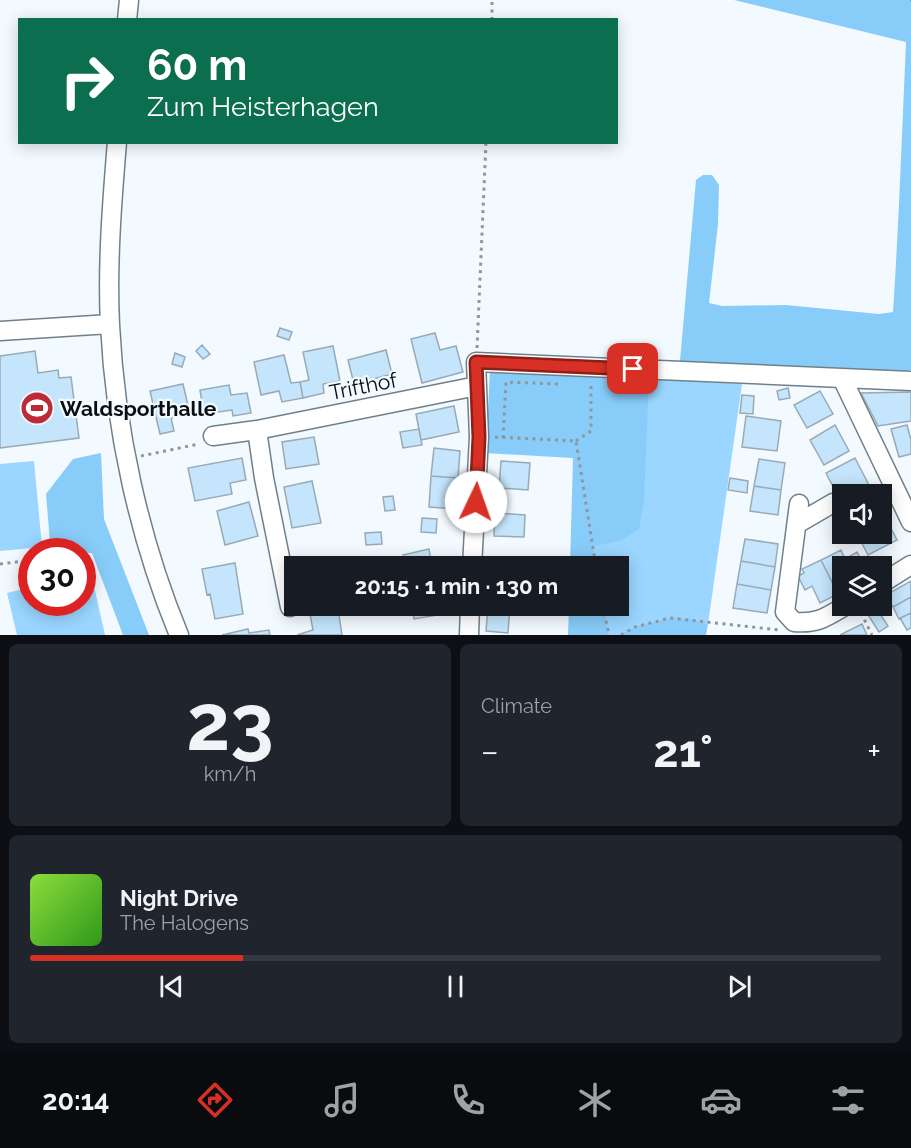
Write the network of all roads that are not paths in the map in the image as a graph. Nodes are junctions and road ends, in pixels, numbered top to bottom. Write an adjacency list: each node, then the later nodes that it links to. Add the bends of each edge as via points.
1 (129, 0): 2 (street)
2 (127, 18)
3 (117, 144): 4 (street, via 111,213)
4 (110, 324): 5 (street); 22 (street, via 117,401 136,501 164,600)
5 (0, 331)
6 (842, 378): 7 (street); 8 (street, via 476,362); 11 (street)
7 (911, 381)
8 (477, 387): 9 (street, Trifthof); 16 (street, via 479,437)
9 (257, 429): 10 (street, Trifthof); 19 (street)
10 (213, 436)
11 (906, 495): 14 (street)
12 (800, 504): 15 (street)
13 (832, 504): 15 (street)
14 (911, 522)
15 (796, 524): 20 (street, via 786,612 794,622 809,623)
16 (473, 556)
17 (911, 566): 18 (street)
18 (892, 577)
19 (284, 578)
20 (832, 614)
21 (470, 616): 23 (street)
22 (179, 635)
23 (469, 635)

